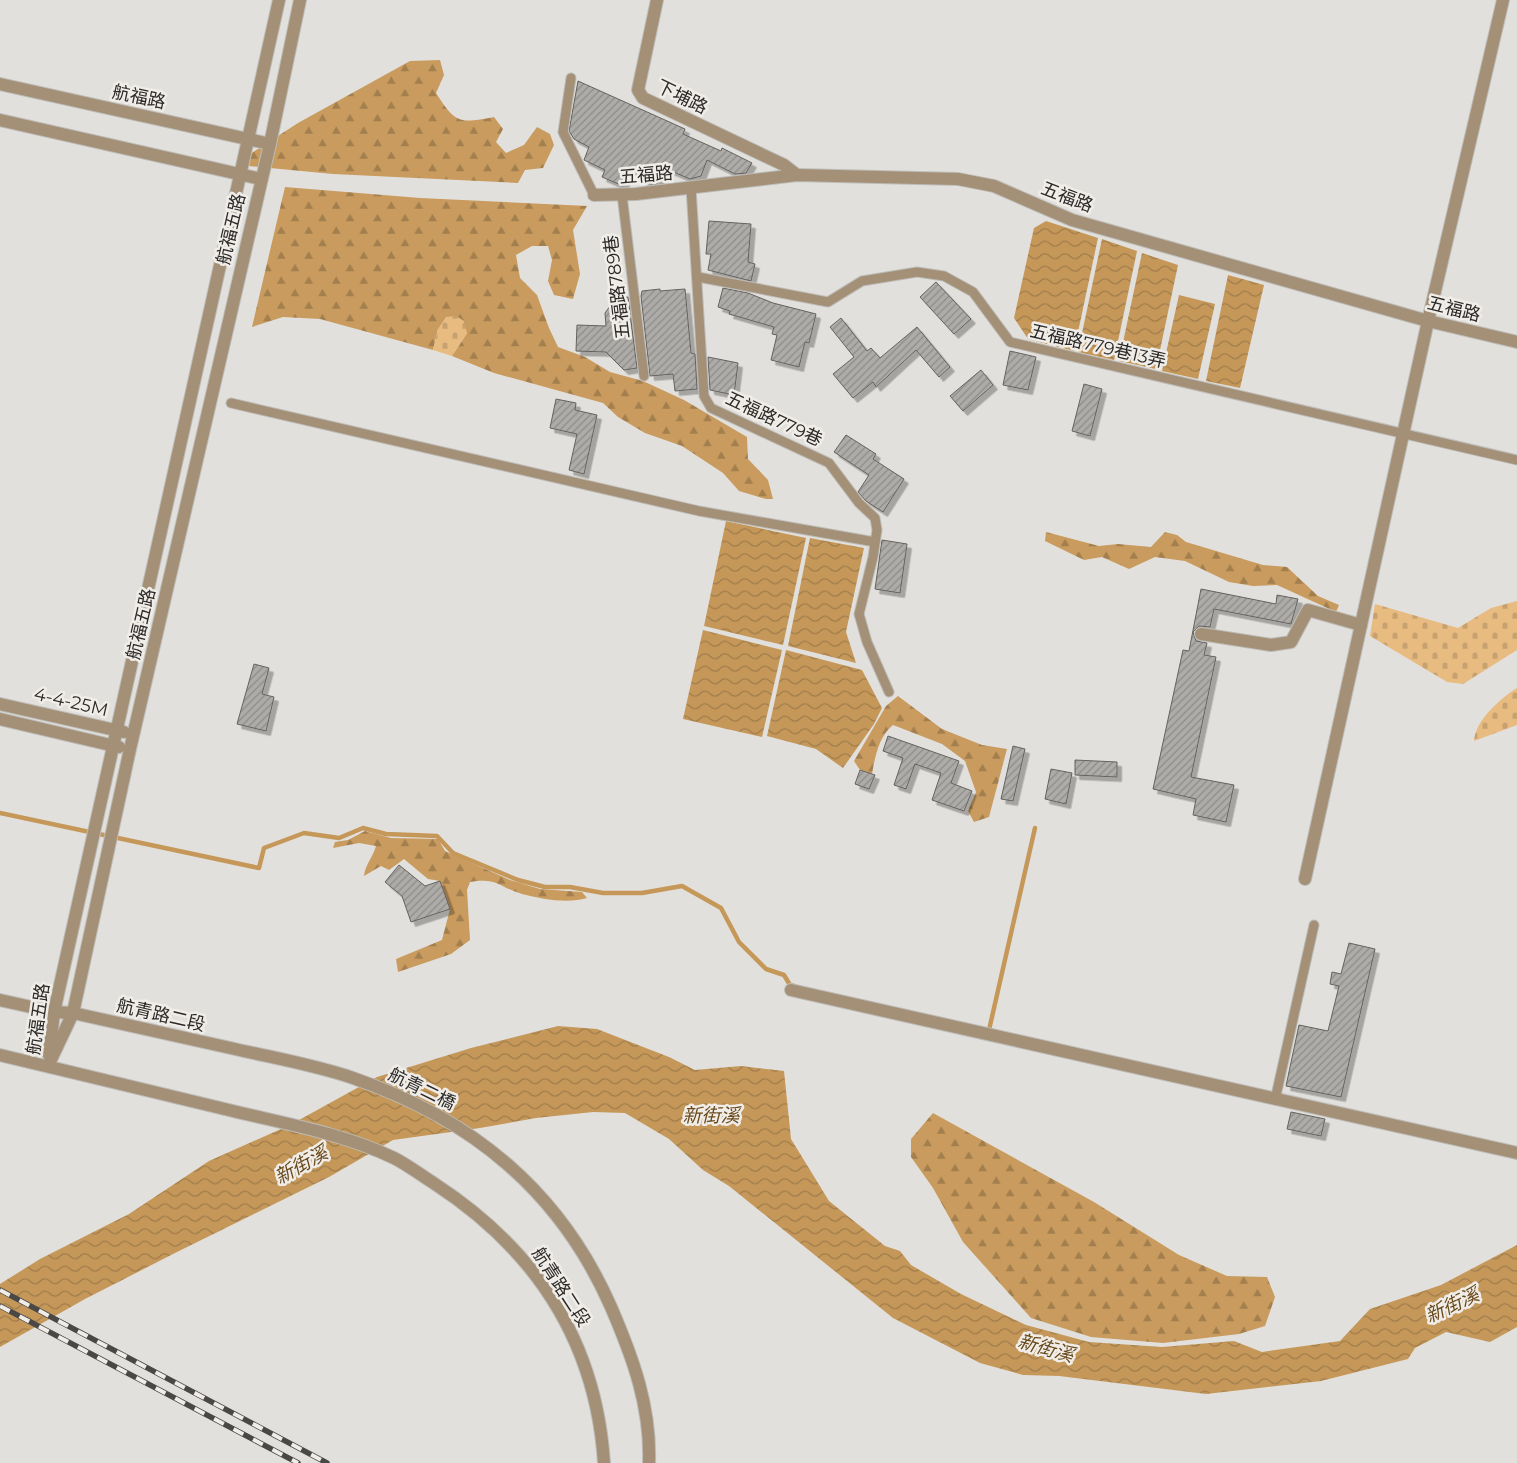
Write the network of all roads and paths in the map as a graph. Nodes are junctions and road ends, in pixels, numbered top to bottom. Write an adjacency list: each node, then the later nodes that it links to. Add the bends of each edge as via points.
1 (279, 0): 8 (street, 航福五路)
2 (300, 0): 9 (street, 航福五路)
3 (657, 0): 11 (street, 下埔路, via 638,90 643,98 784,165)
4 (1503, 0): 17 (street)
5 (571, 78): 14 (lane, via 563,132)
6 (0, 84): 8 (street, 航福路)
7 (0, 120): 10 (street)
8 (249, 139): 9 (street, 航福路); 10 (street, 航福五路)
9 (270, 144): 12 (street, 航福五路)
10 (241, 175): 12 (street); 29 (street, 航福五路)
11 (797, 175): 13 (street, 五福路); 17 (street, 五福路, via 958,179 994,186 1072,220)
12 (261, 179): 30 (street, 航福五路)
13 (691, 188): 15 (street, 五福路); 16 (lane, 五福路779巷)
14 (594, 195): 15 (street, 五福路)
15 (622, 195): 19 (lane, 五福路789巷)
16 (698, 277): 21 (lane, 五福路779巷13弄, via 828,302 862,281 917,272 944,276 973,292 1010,342); 23 (lane, 五福路779巷, via 704,396 711,408 829,463 859,503 875,518)
17 (1428, 321): 18 (street, 五福路); 21 (street)
18 (1517, 342)
19 (644, 376)
20 (231, 403): 23 (lane, via 699,511)
21 (1403, 435): 22 (lane, 五福路779巷13弄); 24 (street)
22 (1517, 460)
23 (875, 542): 26 (lane, 五福路779巷, via 859,614 867,642)
24 (1361, 624): 25 (street, via 1308,610 1291,642 1271,645); 33 (street)
25 (1201, 634)
26 (889, 692)
27 (0, 704): 29 (street, 4-4-25M)
28 (0, 719): 31 (street, 4-4-25M)
29 (116, 730): 30 (street, 4-4-25M); 31 (street, 航福五路)
30 (134, 734): 32 (street, 航福五路)
31 (113, 745): 32 (street, 4-4-25M); 37 (street, 航福五路)
32 (130, 749): 38 (street, 航福五路)
33 (1305, 879)
34 (1314, 925): 42 (lane)
35 (791, 990): 42 (street)
36 (0, 1000): 37 (street, 航青路二段)
37 (54, 1012): 38 (street, 航青路二段); 40 (street, 航福五路)
38 (73, 1013): 40 (street, 航福五路); 41 (street, 航青路二段)
39 (0, 1055): 40 (street)
40 (48, 1066): 45 (street, 航青路二段, via 339,1138 394,1158 466,1205 524,1258 574,1336 590,1381)
41 (314, 1067): 44 (street, 航青二橋, via 399,1096 457,1126)
42 (1275, 1100): 43 (street)
43 (1517, 1153)
44 (505, 1160): 46 (street, 航青路二段, via 552,1210 582,1249 607,1298 630,1349 645,1400)
45 (604, 1463)
46 (649, 1463)

